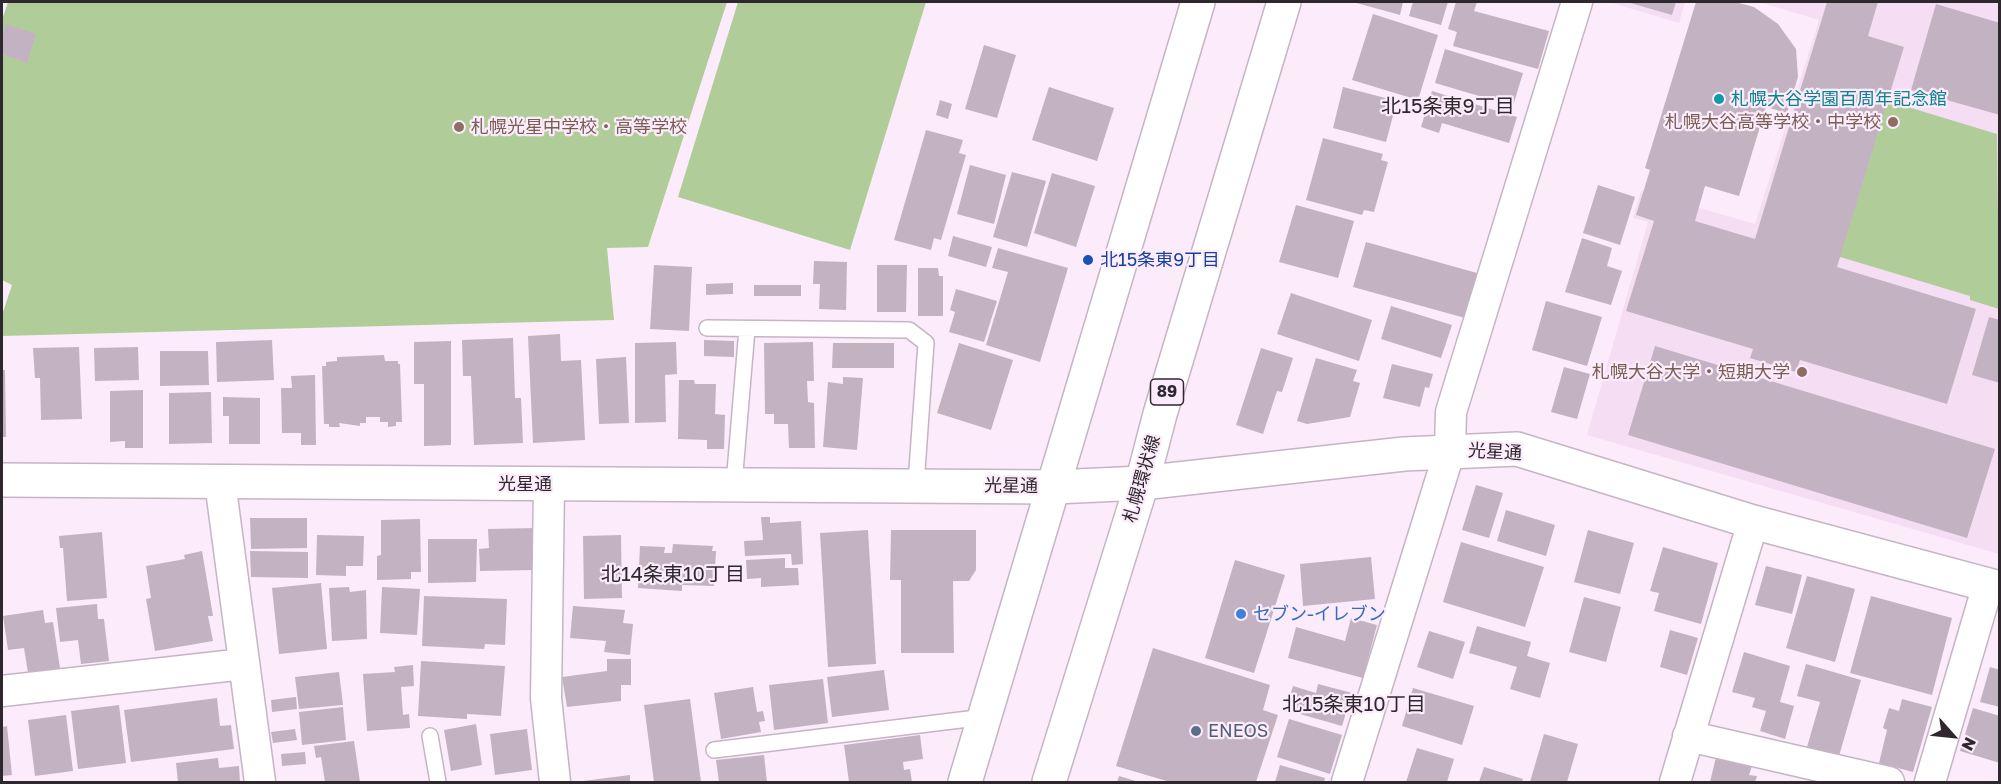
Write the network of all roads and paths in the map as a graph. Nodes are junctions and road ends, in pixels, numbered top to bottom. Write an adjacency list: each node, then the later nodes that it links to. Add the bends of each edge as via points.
1 (1198, 2): 13 (street)
2 (1284, 2): 9 (street, 札幌環状線 / 89)
3 (1577, 2): 6 (street, via 1451,412)
4 (707, 328): 5 (lane)
5 (747, 328): 11 (lane); 12 (lane, via 909,330 926,343)
6 (1450, 450): 9 (street, 光星通); 14 (street, 光星通, via 1517,449); 28 (street)
7 (2, 481): 8 (street, 光星通)
8 (220, 482): 10 (street, 光星通); 16 (street)
9 (1142, 483): 13 (street, 光星通); 27 (street, 札幌環状線 / 89)
10 (549, 484): 11 (street, 光星通); 25 (street, via 546,699)
11 (734, 484): 12 (street, 光星通)
12 (916, 484): 13 (street, 光星通)
13 (1055, 487): 18 (street)
14 (1753, 522): 15 (street, 光星通); 20 (street)
15 (1994, 586): 22 (street)
16 (244, 664): 17 (street); 23 (street)
17 (2, 691)
18 (985, 717): 21 (lane); 26 (street)
19 (430, 736): 24 (lane)
20 (1688, 736): 29 (street); 30 (street)
21 (714, 750)
22 (1939, 780)
23 (260, 783)
24 (438, 783)
25 (555, 783)
26 (965, 783)
27 (1049, 783)
28 (1347, 783)
29 (1675, 783)
30 (1889, 783)

